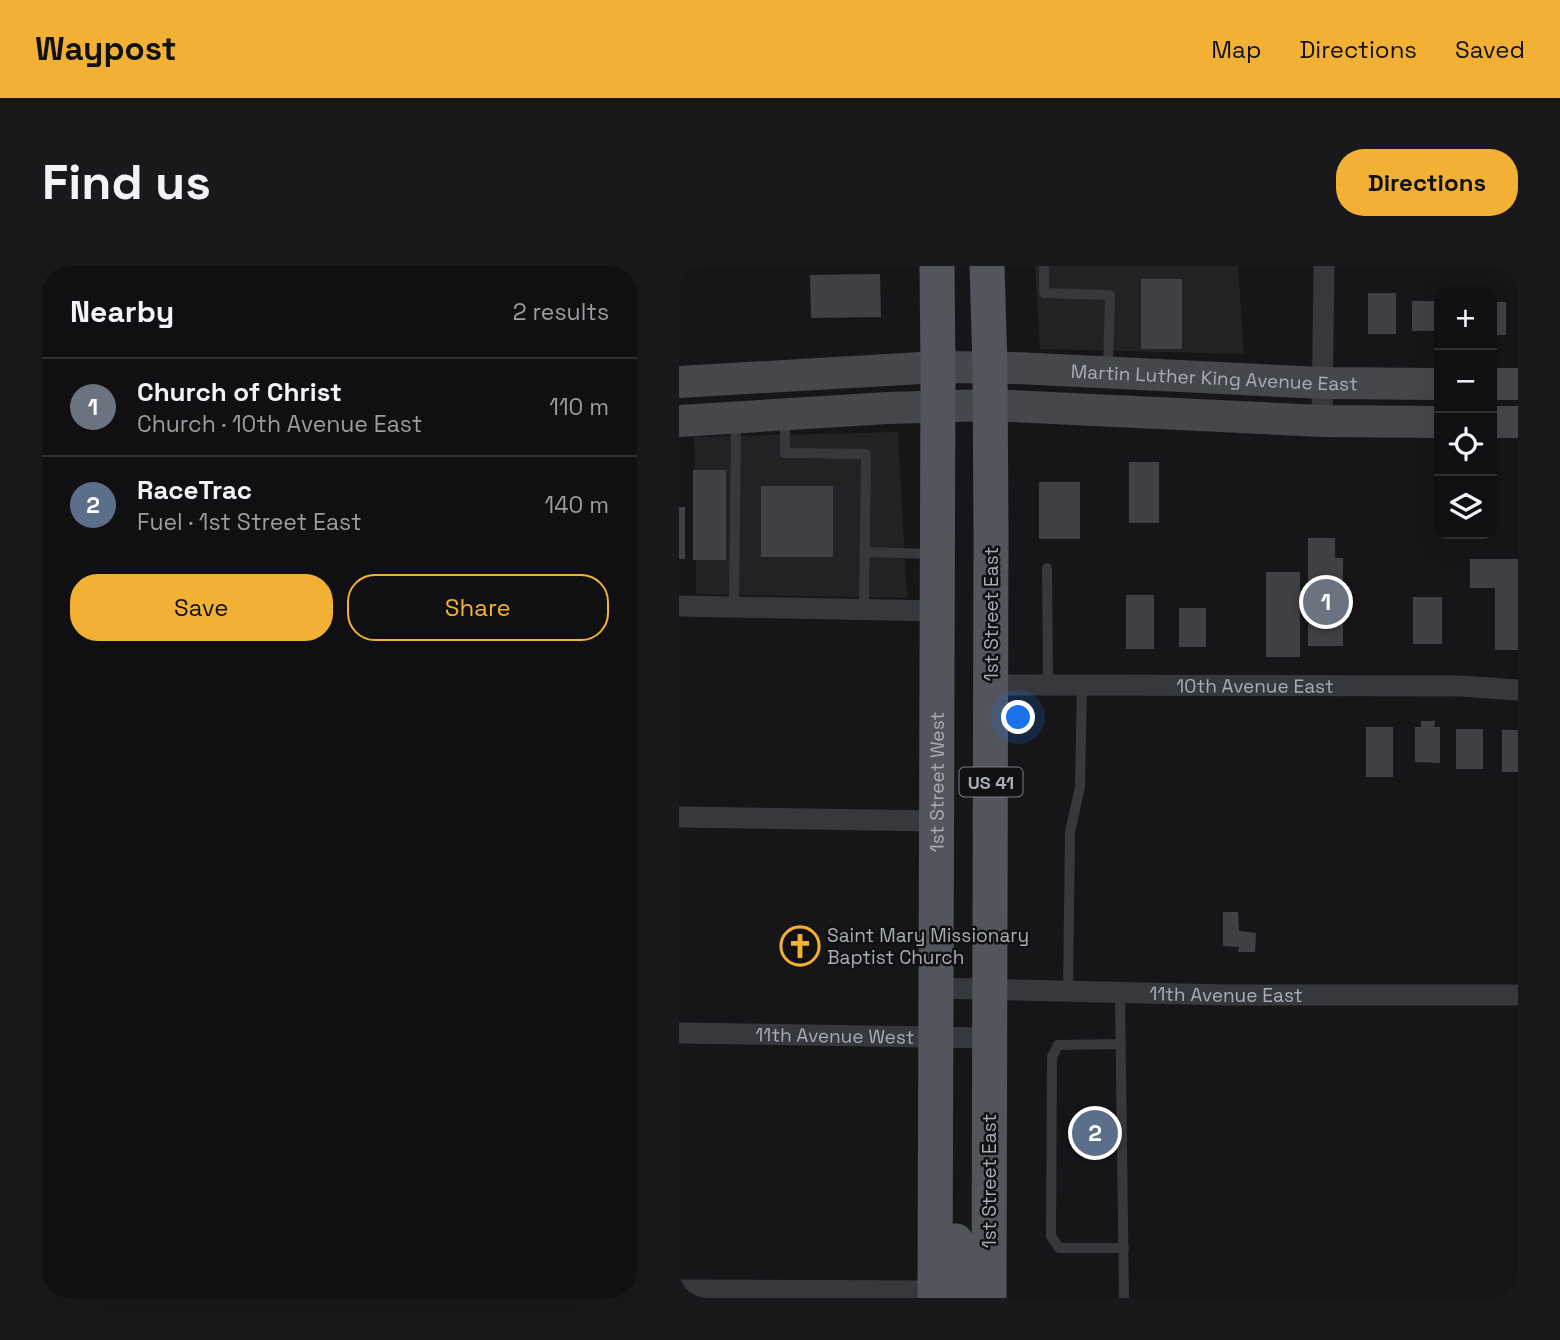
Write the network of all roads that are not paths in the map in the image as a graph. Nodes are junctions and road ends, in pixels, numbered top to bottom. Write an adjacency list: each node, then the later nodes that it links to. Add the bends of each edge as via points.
1 (937, 266): 5 (main road, 1st Street West / US 41)
2 (987, 266): 6 (main road, 1st Street East / US 41)
3 (1044, 266): 7 (lane, via 1044,293 1110,295)
4 (1324, 266): 9 (street)
5 (938, 367): 6 (street, Martin Luther King Avenue East); 8 (street, Martin Luther King Avenue East); 13 (main road, 1st Street West / US 41)
6 (990, 368): 7 (street, Martin Luther King Avenue East); 14 (main road, 1st Street East / US 41)
7 (1108, 373): 9 (street, Martin Luther King Avenue East)
8 (679, 382)
9 (1323, 383): 10 (street, Martin Luther King Avenue East); 18 (street)
10 (1434, 384)
11 (1497, 384): 12 (street)
12 (1518, 384)
13 (938, 405): 14 (street, Martin Luther King Avenue East); 15 (street, Martin Luther King Avenue East); 23 (main road, 1st Street West / US 41)
14 (990, 405): 18 (street, Martin Luther King Avenue East); 29 (main road, 1st Street East / US 41)
15 (785, 414): 16 (street, Martin Luther King Avenue East); 22 (lane, via 785,453 866,454)
16 (736, 418): 17 (street, Martin Luther King Avenue East); 26 (lane)
17 (679, 421)
18 (1322, 421): 19 (street, Martin Luther King Avenue East)
19 (1434, 422)
20 (1497, 422): 21 (street)
21 (1518, 422)
22 (865, 552): 23 (lane); 27 (lane)
23 (937, 554): 28 (main road, 1st Street West / US 41)
24 (1047, 568): 30 (lane)
25 (679, 606): 26 (street)
26 (734, 607): 27 (street)
27 (864, 609): 28 (street)
28 (937, 611): 34 (main road, 1st Street West / US 41)
29 (991, 685): 30 (street, 10th Avenue East); 36 (main road, 1st Street East / US 41)
30 (1048, 685): 31 (street, 10th Avenue East)
31 (1082, 685): 32 (street, 10th Avenue East); 37 (lane, via 1080,787 1070,832)
32 (1518, 690)
33 (679, 817): 34 (street)
34 (936, 821): 35 (main road, 1st Street West / US 41)
35 (936, 988): 36 (street, 11th Avenue East); 41 (main road, 1st Street West / US 41)
36 (990, 989): 37 (street, 11th Avenue East); 42 (main road, 1st Street East / US 41)
37 (1068, 990): 38 (street, 11th Avenue East)
38 (1120, 993): 39 (street, 11th Avenue East); 43 (lane)
39 (1518, 995)
40 (679, 1033): 41 (street, 11th Avenue West)
41 (936, 1037): 42 (street, 11th Avenue West); 47 (main road, 1st Street West / US 41, via 935,1146)
42 (990, 1038): 48 (main road, 1st Street East / US 41)
43 (1121, 1044): 44 (lane); 44 (lane, via 1058,1045 1052,1057 1051,1236 1059,1248)
44 (1123, 1248): 49 (lane)
45 (679, 1290): 46 (street)
46 (827, 1294): 47 (street)
47 (945, 1296)
48 (989, 1298)
49 (1124, 1298)

